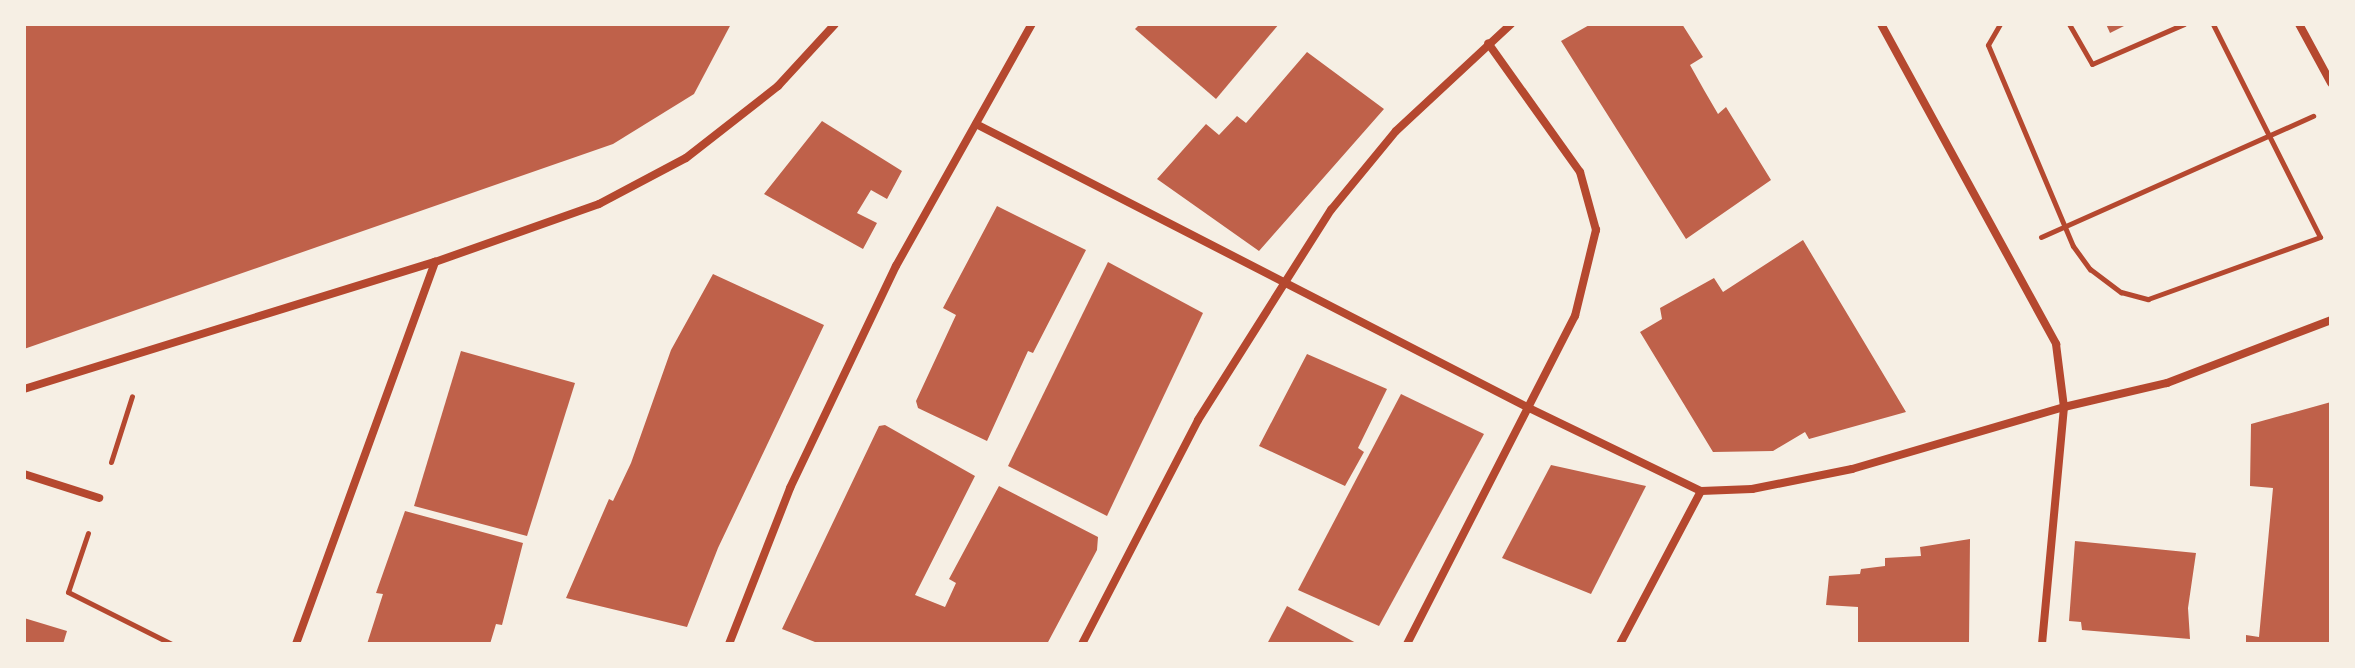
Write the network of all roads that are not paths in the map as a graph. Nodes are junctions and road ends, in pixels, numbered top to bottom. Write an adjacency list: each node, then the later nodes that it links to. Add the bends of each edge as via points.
1 (835, 24): 9 (street, via 778,86 686,158 599,204)
2 (1032, 24): 8 (street)
3 (1511, 24): 6 (street)
4 (1881, 24): 13 (street, via 2056,344)
5 (2299, 24): 7 (street)
6 (1488, 43): 10 (street, via 1396,131 1331,210); 14 (street, via 1580,172 1596,230 1575,316)
7 (2331, 83)
8 (976, 124): 10 (street); 19 (street, via 896,266 790,488)
9 (435, 262): 12 (street); 18 (street)
10 (1282, 282): 14 (street); 20 (street, via 1198,420)
11 (2331, 320): 13 (street, via 2167,383)
12 (24, 389)
13 (2064, 407): 16 (street, via 1852,469 1752,489); 23 (street)
14 (1529, 408): 16 (street); 21 (street)
15 (24, 474): 17 (street)
16 (1701, 491): 22 (street)
17 (99, 498)
18 (296, 644)
19 (729, 644)
20 (1082, 644)
21 (1407, 644)
22 (1620, 644)
23 (2042, 644)

